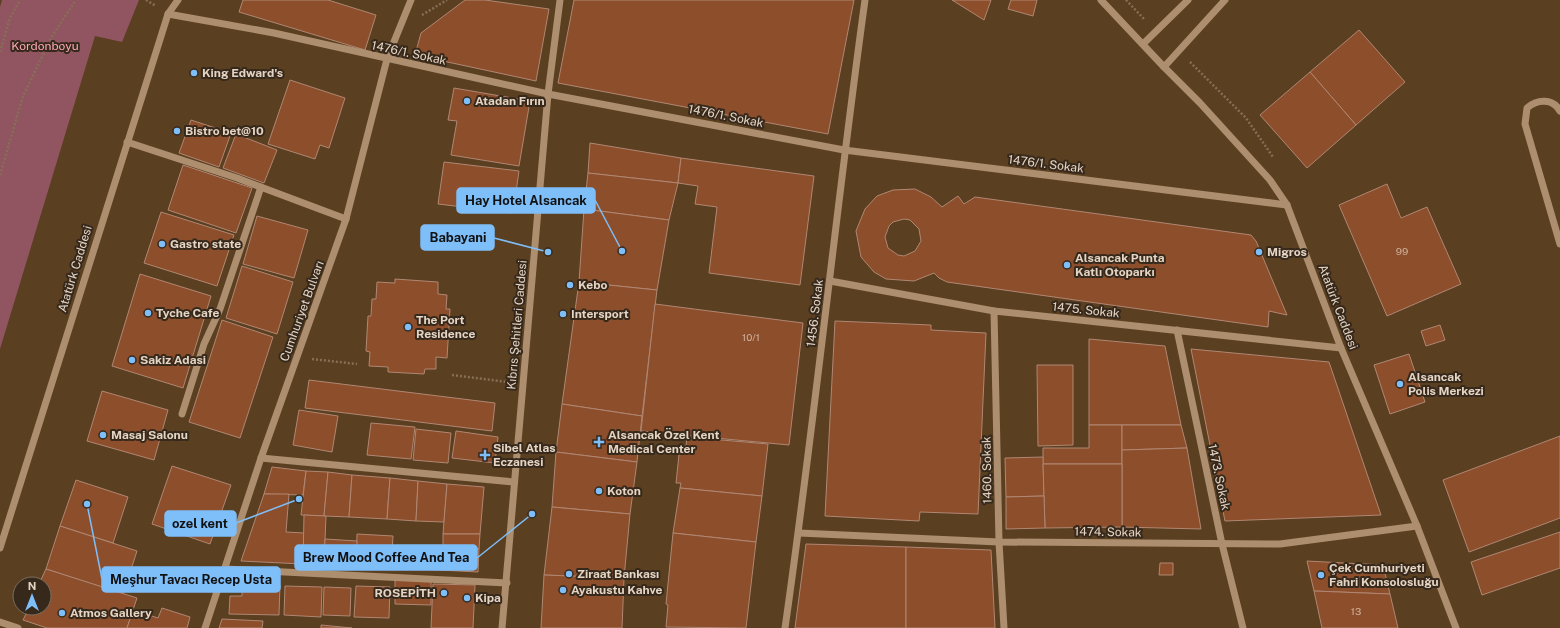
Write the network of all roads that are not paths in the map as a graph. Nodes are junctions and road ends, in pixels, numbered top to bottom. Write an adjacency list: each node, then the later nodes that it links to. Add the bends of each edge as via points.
1 (178, 0): 8 (street, Atatürk Caddesi)
2 (411, 0): 10 (street, Cumhuriyet Bulvarı)
3 (560, 0): 12 (street, Kıbrıs Şehitleri Caddesi)
4 (865, 0): 15 (street, 1456. Sokak)
5 (1102, 0): 9 (street, Atatürk Caddesi)
6 (1188, 0): 9 (street)
7 (1225, 0): 11 (street)
8 (168, 14): 10 (street, 1476/1. Sokak); 14 (street, Atatürk Caddesi)
9 (1143, 44): 11 (street, Atatürk Caddesi)
10 (387, 59): 12 (street, 1476/1. Sokak); 18 (street, Cumhuriyet Bulvarı)
11 (1164, 67): 17 (street, Atatürk Caddesi, via 1265,175)
12 (548, 94): 15 (street, 1476/1. Sokak); 26 (street, Kıbrıs Şehitleri Caddesi)
13 (1560, 111): 19 (street, via 1555,104 1547,101 1533,103 1527,108 1525,124)
14 (127, 142): 16 (street); 31 (street, Atatürk Caddesi)
15 (844, 150): 17 (street, 1476/1. Sokak); 20 (street, 1456. Sokak)
16 (261, 187): 18 (street); 24 (street, via 220,309 204,344)
17 (1286, 205): 23 (street, Atatürk Caddesi)
18 (346, 219): 25 (street, Cumhuriyet Bulvarı)
19 (1560, 244)
20 (830, 281): 21 (street, 1475. Sokak); 28 (street, 1456. Sokak)
21 (994, 311): 22 (street, 1475. Sokak); 29 (street, 1460. Sokak)
22 (1177, 330): 23 (street, 1475. Sokak); 30 (street, 1473. Sokak)
23 (1341, 348): 27 (street, Atatürk Caddesi)
24 (182, 414)
25 (261, 458): 26 (street); 32 (street, Cumhuriyet Bulvarı)
26 (514, 482): 33 (street, Kıbrıs Şehitleri Caddesi)
27 (1417, 526): 30 (street, 1474. Sokak, via 1280,544); 41 (street, Atatürk Caddesi)
28 (799, 533): 29 (street, 1474. Sokak); 38 (street, 1456. Sokak)
29 (999, 542): 30 (street, 1474. Sokak); 39 (street, 1460. Sokak)
30 (1222, 544): 40 (street, 1473. Sokak)
31 (0, 548)
32 (225, 569): 33 (street); 36 (street, Cumhuriyet Bulvarı)
33 (507, 583): 37 (street, Kıbrıs Şehitleri Caddesi)
34 (0, 622): 35 (street)
35 (18, 628)
36 (205, 628)
37 (502, 628)
38 (785, 628)
39 (1004, 628)
40 (1243, 628)
41 (1456, 628)

